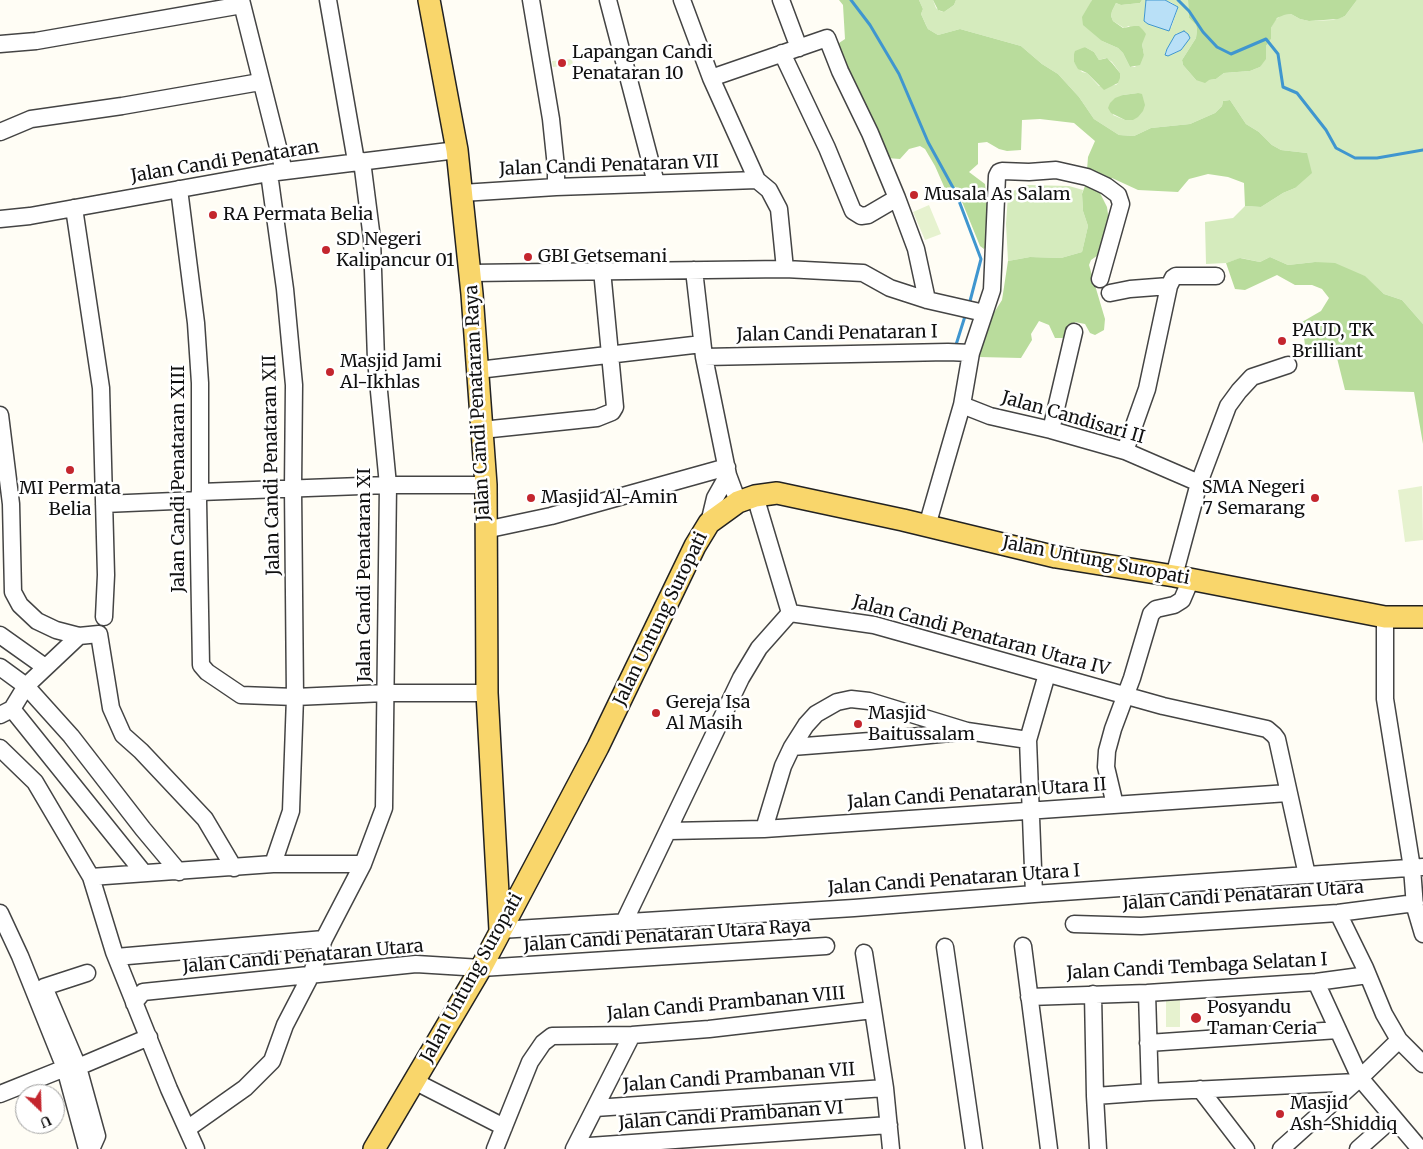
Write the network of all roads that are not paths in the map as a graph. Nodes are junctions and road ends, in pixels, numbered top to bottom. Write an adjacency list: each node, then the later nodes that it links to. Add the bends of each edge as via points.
1 (328, 0): 15 (street, Jalan Candi Penataran XI)
2 (531, 0): 19 (street, via 551,119)
3 (608, 0): 18 (street)
4 (682, 0): 11 (street)
5 (781, 0): 9 (street)
6 (242, 2): 8 (street, via 36,41); 12 (street, Jalan Candi Penataran XII)
7 (431, 5): 14 (main road, Jalan Candi Penataran Raya)
8 (0, 44)
9 (799, 48): 10 (street); 22 (street, via 827,38)
10 (782, 53): 11 (street); 22 (street, via 853,211 861,216 868,215)
11 (711, 78): 17 (street)
12 (260, 82): 13 (street, via 31,119); 16 (street, Jalan Candi Penataran XII)
13 (0, 132)
14 (458, 150): 15 (street, Jalan Candi Penataran); 21 (main road, Jalan Candi Penataran Raya)
15 (359, 161): 16 (street, Jalan Candi Penataran); 48 (street, Jalan Candi Penataran XI, via 372,239 376,360)
16 (277, 172): 20 (street, Jalan Candi Penataran); 50 (street, Jalan Candi Penataran XII, via 294,385)
17 (757, 180): 18 (street, Jalan Candi Penataran VII); 25 (street, via 769,190 779,210)
18 (656, 184): 19 (street, Jalan Candi Penataran VII)
19 (556, 187): 21 (street, Jalan Candi Penataran VII)
20 (179, 189): 23 (street, Jalan Candi Penataran); 51 (street, Jalan Candi Penataran XIII, via 200,383)
21 (462, 193): 28 (main road, Jalan Candi Penataran Raya)
22 (897, 198): 33 (street, via 916,249)
23 (74, 208): 24 (street, Jalan Candi Penataran); 53 (street, via 101,388)
24 (0, 218)
25 (785, 269): 27 (street); 33 (street, via 863,273 890,288)
26 (602, 270): 27 (street); 28 (street); 38 (street)
27 (694, 270): 36 (street)
28 (470, 273): 40 (main road, Jalan Candi Penataran Raya)
29 (1216, 276): 31 (street, via 1176,276)
30 (1100, 278): 34 (street, via 1121,204 1118,195 1086,177 1056,170 1002,171 997,176 992,290)
31 (1169, 286): 32 (street); 45 (street, via 1147,389)
32 (1110, 293)
33 (926, 300): 34 (street)
34 (973, 310): 37 (street)
35 (1074, 332): 44 (street)
36 (703, 350): 37 (street, Jalan Candi Penataran I); 38 (street, Jalan Candi Penataran I); 46 (street)
37 (959, 353): 41 (street)
38 (610, 355): 40 (street, Jalan Candi Penataran I); 43 (street, via 615,408 612,412 597,418)
39 (1288, 365): 47 (street, via 1252,377 1239,391 1228,406)
40 (478, 370): 43 (main road, Jalan Candi Penataran Raya)
41 (962, 405): 44 (street, Jalan Candisari II, via 990,416); 55 (street)
42 (0, 415): 63 (street, via 11,504 13,592 20,605 37,621)
43 (482, 430): 49 (main road, Jalan Candi Penataran Raya)
44 (1051, 430): 45 (street, Jalan Candisari II)
45 (1125, 451): 47 (street, Jalan Candisari II)
46 (728, 471): 52 (street); 54 (street, via 715,498); 56 (street)
47 (1199, 482): 57 (street)
48 (388, 485): 49 (street); 50 (street); 68 (street, Jalan Candi Penataran XI)
49 (486, 485): 56 (main road, Jalan Candi Penataran Raya)
50 (293, 488): 51 (street); 71 (street, Jalan Candi Penataran XII)
51 (199, 496): 53 (street); 71 (street, Jalan Candi Penataran XIII, via 201,665 241,695)
52 (746, 499): 54 (main road, Jalan Untung Suropati); 55 (main road, Jalan Untung Suropati, via 777,493); 58 (street)
53 (104, 504): 60 (street)
54 (709, 523): 96 (main road, Jalan Untung Suropati, via 598,747)
55 (927, 526): 57 (main road, Jalan Untung Suropati, via 1056,557)
56 (485, 530): 69 (main road, Jalan Candi Penataran Raya)
57 (1183, 578): 61 (main road, Jalan Untung Suropati); 70 (street, via 1182,600 1151,614)
58 (790, 613): 66 (street, Jalan Candi Penataran Utara IV, via 874,625); 81 (street, via 759,648 741,678)
59 (1423, 616): 61 (main road, Jalan Untung Suropati)
60 (104, 617)
61 (1385, 617): 84 (street, via 1385,699)
62 (0, 635): 65 (street)
63 (79, 636): 65 (street); 85 (street, via 99,634 111,708 123,734 205,819)
64 (0, 667): 67 (street)
65 (45, 667): 67 (street)
66 (1047, 674): 70 (street, Jalan Candi Penataran Utara IV); 74 (street)
67 (26, 686): 72 (street); 87 (street, via 71,736)
68 (385, 693): 69 (street); 71 (street); 83 (street, Jalan Candi Penataran XI, via 384,808)
69 (487, 693): 96 (main road, Jalan Candi Penataran Raya)
70 (1126, 696): 77 (street, Jalan Candi Penataran Utara IV, via 1271,732 1277,739); 78 (street, via 1106,757)
71 (295, 697): 82 (street, Jalan Candi Penataran XII, via 291,811)
72 (6, 712): 86 (street)
73 (967, 731): 74 (street); 75 (street); 75 (street, via 869,701 851,699 830,705 816,714)
74 (1028, 740): 79 (street)
75 (792, 747): 80 (street)
76 (0, 748): 89 (street, via 35,782)
77 (1288, 793): 78 (street, Jalan Candi Penataran Utara II); 88 (street, Jalan Candi Penataran Utara IV)
78 (1115, 805): 79 (street, Jalan Candi Penataran Utara II)
79 (1030, 811): 80 (street, Jalan Candi Penataran Utara II); 90 (street)
80 (764, 830): 81 (street, Jalan Candi Penataran Utara II)
81 (669, 831): 94 (street)
82 (273, 864): 83 (street); 85 (street)
83 (363, 864): 98 (street, Jalan Candi Penataran XI)
84 (1417, 867): 88 (street, Jalan Candi Penataran Utara I); 91 (street)
85 (234, 868): 87 (street)
86 (143, 872): 87 (street); 89 (street)
87 (179, 872)
88 (1307, 875): 90 (street, Jalan Candi Penataran Utara I)
89 (91, 877): 103 (street)
90 (1034, 894): 94 (street, Jalan Candi Penataran Utara I)
91 (1415, 903): 93 (street, Jalan Candi Penataran Utara); 97 (street)
92 (3, 908): 109 (street); 121 (street, via 20,956)
93 (1338, 913): 95 (street, Jalan Candi Penataran Utara, via 1141,926); 107 (street)
94 (624, 922): 96 (street, Jalan Candi Penataran Utara I)
95 (1074, 924)
96 (500, 930): 104 (main road, Jalan Untung Suropati)
97 (1423, 934)
98 (324, 939): 103 (street); 106 (street, Jalan Candi Penataran XI)
99 (826, 946): 104 (street, Jalan Candi Penataran Utara Raya)
100 (1023, 946): 112 (street)
101 (945, 947): 140 (street)
102 (864, 953): 114 (street)
103 (116, 957): 113 (street)
104 (481, 968): 106 (street, Jalan Candi Penataran Utara, via 416,964); 123 (main road, Jalan Untung Suropati)
105 (87, 973): 109 (street)
106 (312, 975): 113 (street, Jalan Candi Penataran Utara, via 143,992); 133 (street, Jalan Candi Penataran XI, via 285,1025 272,1061 245,1088)
107 (1368, 975): 108 (street, Jalan Candi Tembaga Selatan I); 118 (street)
108 (1316, 982): 110 (street, Jalan Candi Tembaga Selatan I); 115 (street)
109 (44, 987): 121 (street)
110 (1147, 993): 111 (street, Jalan Candi Tembaga Selatan I); 119 (street)
111 (1093, 994): 112 (street, Jalan Candi Tembaga Selatan I); 128 (street)
112 (1029, 997): 141 (street)
113 (134, 1003): 117 (street)
114 (873, 1015): 116 (street, Jalan Candi Prambanan VIII); 124 (street)
115 (1338, 1030): 119 (street); 122 (street)
116 (632, 1035): 129 (street); 132 (street, Jalan Candi Prambanan VIII, via 552,1036 530,1062)
117 (149, 1037): 121 (street); 133 (street)
118 (1399, 1040): 120 (street); 122 (street)
119 (1148, 1044): 126 (street)
120 (1423, 1064)
121 (71, 1067): 127 (street); 135 (street)
122 (1358, 1080): 125 (street); 130 (street); 144 (street)
123 (414, 1081): 132 (street); 137 (main road, Jalan Untung Suropati)
124 (885, 1088): 129 (street, Jalan Candi Prambanan VII); 131 (street)
125 (1200, 1089): 126 (street); 143 (street)
126 (1150, 1092): 128 (street)
127 (0, 1094)
128 (1095, 1096): 142 (street)
129 (595, 1108): 134 (street)
130 (1393, 1118): 145 (street); 146 (street)
131 (889, 1125): 134 (street, Jalan Candi Prambanan VI); 139 (street)
132 (504, 1127): 138 (street, Jalan Candi Prambanan VIII)
133 (187, 1129): 136 (street)
134 (574, 1148)
135 (87, 1149)
136 (196, 1149)
137 (374, 1149)
138 (495, 1149)
139 (891, 1149)
140 (974, 1149)
141 (1049, 1149)
142 (1098, 1149)
143 (1246, 1149)
144 (1281, 1149)
145 (1358, 1149)
146 (1420, 1149)

